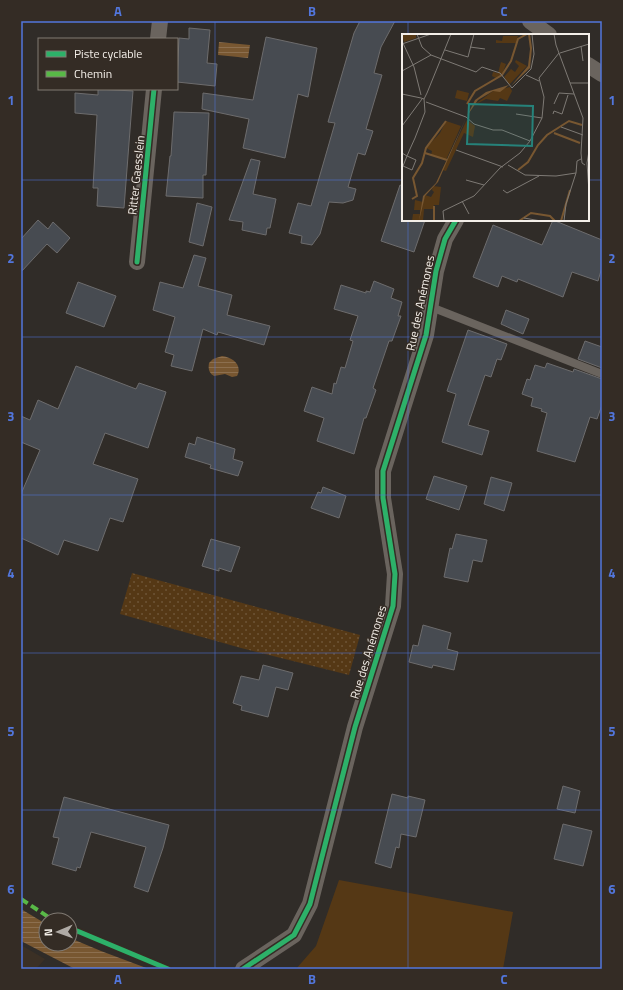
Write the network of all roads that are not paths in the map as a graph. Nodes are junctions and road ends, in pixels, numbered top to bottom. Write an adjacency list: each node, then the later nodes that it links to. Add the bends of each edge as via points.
1 (160, 21): 4 (street)
2 (532, 27): 3 (street)
3 (547, 34)
4 (158, 38)
5 (589, 66): 6 (street)
6 (602, 74)
7 (154, 90): 9 (street, Ritter Gaesslein)
8 (455, 221): 10 (street, Rue des Anémones, via 445,239 436,270)
9 (137, 262)
10 (431, 307): 11 (lane); 12 (street, Rue des Anémones, via 426,335 383,471 383,498 396,574 393,606 355,727 310,904 294,935)
11 (602, 374)
12 (243, 969)

